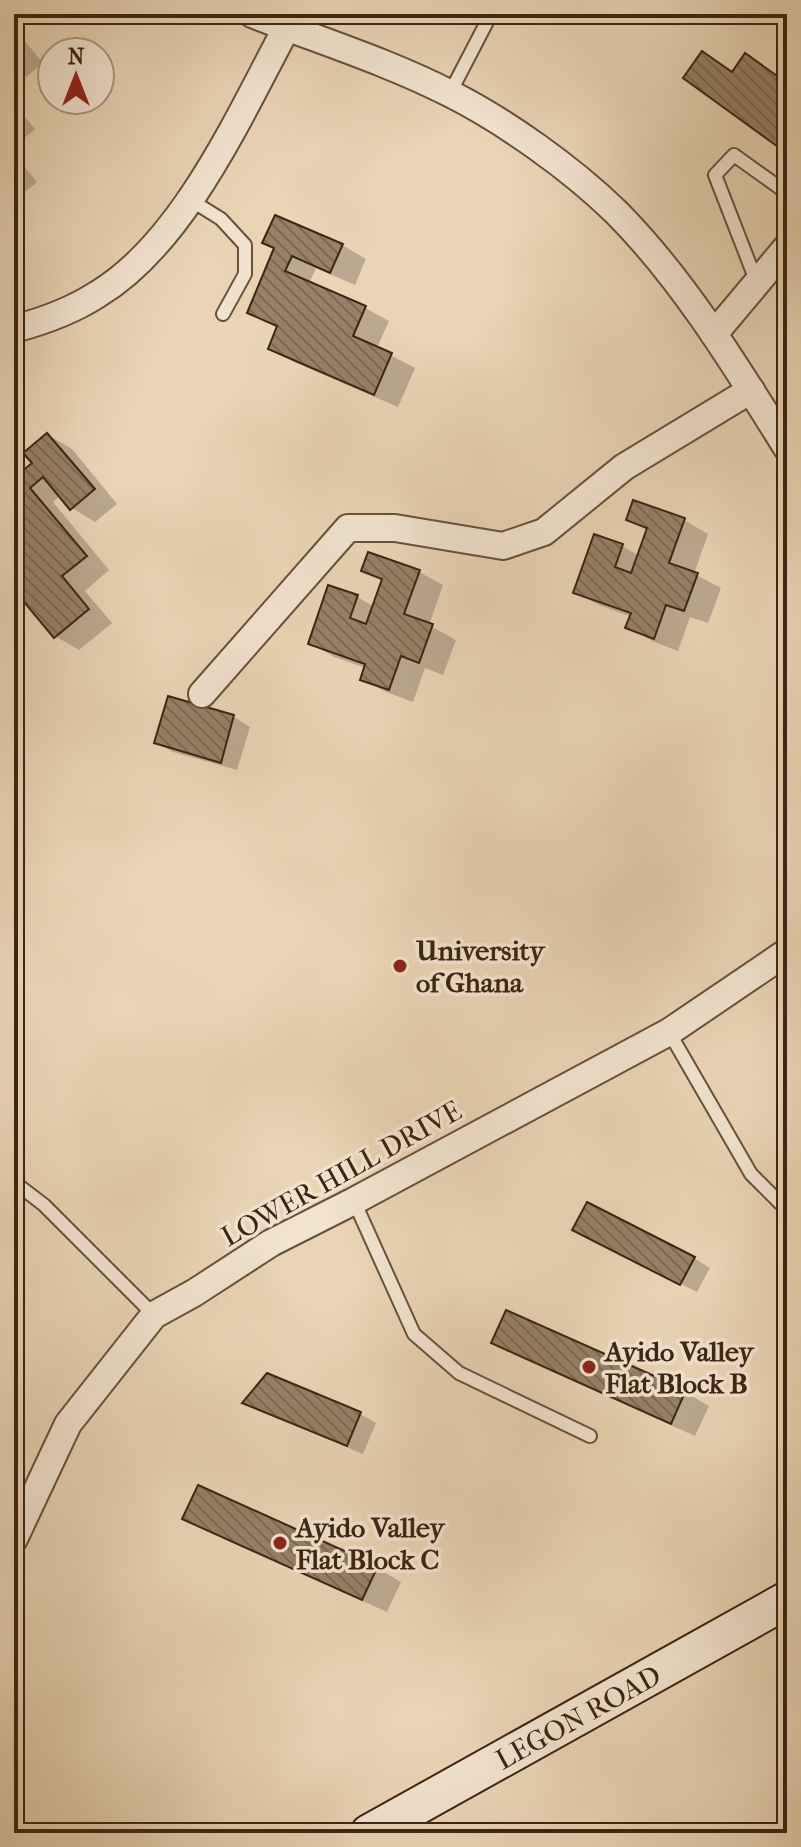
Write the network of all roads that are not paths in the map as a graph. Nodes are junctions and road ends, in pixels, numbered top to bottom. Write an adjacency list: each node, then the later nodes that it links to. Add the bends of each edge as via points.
1 (252, 14): 3 (street)
2 (491, 14): 4 (lane)
3 (287, 27): 4 (street); 6 (street)
4 (450, 93): 11 (street, via 521,137 617,213)
5 (787, 193): 8 (lane, via 734,155 715,175)
6 (189, 199): 9 (lane, via 221,219 245,245 245,274); 10 (street, via 140,261 100,293 55,317)
7 (787, 247): 8 (street)
8 (757, 283): 11 (street)
9 (223, 314)
10 (14, 329)
11 (714, 334): 12 (street)
12 (751, 390): 13 (street); 14 (street, via 624,467 544,532 503,546 395,528 348,528)
13 (787, 448)
14 (202, 694)
15 (787, 952): 16 (street, LOWER HILL DRIVE)
16 (669, 1032): 18 (street, LOWER HILL DRIVE); 19 (lane, via 751,1174)
17 (14, 1182): 20 (lane)
18 (354, 1201): 20 (street, LOWER HILL DRIVE, via 271,1243); 21 (lane, via 414,1334 459,1373)
19 (787, 1210)
20 (154, 1315): 22 (street, LOWER HILL DRIVE, via 68,1424)
21 (590, 1436)
22 (14, 1539)
23 (787, 1600): 24 (street, LEGON ROAD)
24 (369, 1833)

